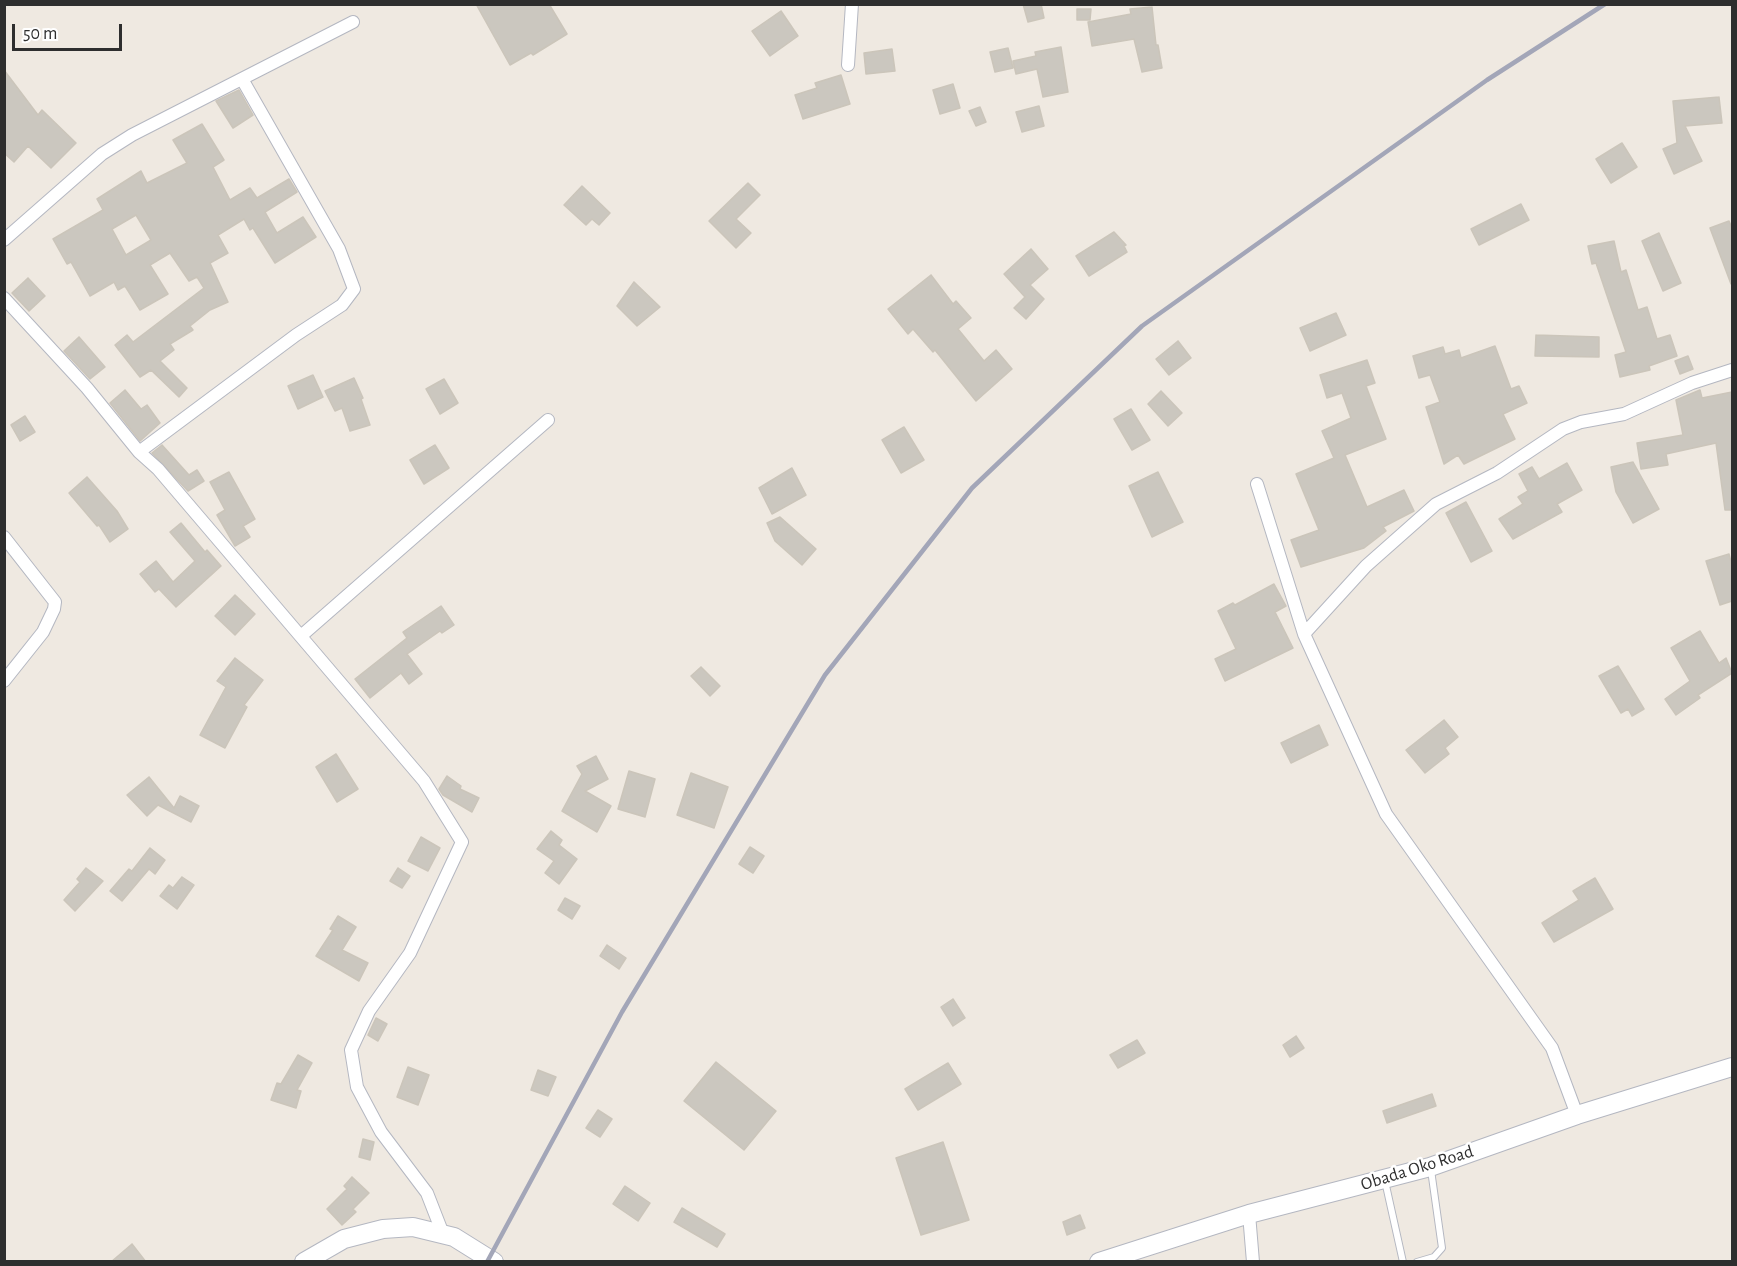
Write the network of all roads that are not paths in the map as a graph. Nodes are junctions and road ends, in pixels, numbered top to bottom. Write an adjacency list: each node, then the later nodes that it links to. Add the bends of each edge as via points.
1 (852, 4): 3 (street)
2 (353, 22): 4 (street)
3 (848, 65)
4 (242, 79): 5 (street, via 102,154); 9 (street, via 339,249 354,289 342,305)
5 (4, 240)
6 (4, 298): 9 (street, via 87,388)
7 (1732, 370): 12 (street, via 1692,383 1624,414 1563,429 1497,473 1436,504 1366,566)
8 (548, 420): 13 (street)
9 (139, 452): 13 (street, via 158,469)
10 (1257, 484): 12 (street)
11 (4, 537): 14 (street, via 55,602 43,632)
12 (1304, 634): 16 (street, via 1386,814 1552,1048)
13 (301, 636): 20 (street, via 424,781 462,842 410,953 369,1011 351,1050 357,1087 381,1132 427,1193)
14 (4, 681)
15 (1732, 1067): 16 (main road, Obada Oko Road)
16 (1577, 1115): 17 (main road, Obada Oko Road)
17 (1430, 1167): 18 (main road, Obada Oko Road); 26 (lane, via 1442,1248 1434,1257)
18 (1384, 1179): 19 (main road, Obada Oko Road); 25 (lane)
19 (1249, 1214): 23 (main road, Obada Oko Road); 24 (street)
20 (443, 1234): 21 (main road, via 412,1227 383,1229 344,1239); 22 (main road)
21 (304, 1262)
22 (494, 1262)
23 (1099, 1262)
24 (1253, 1262)
25 (1403, 1262)
26 (1417, 1262)

